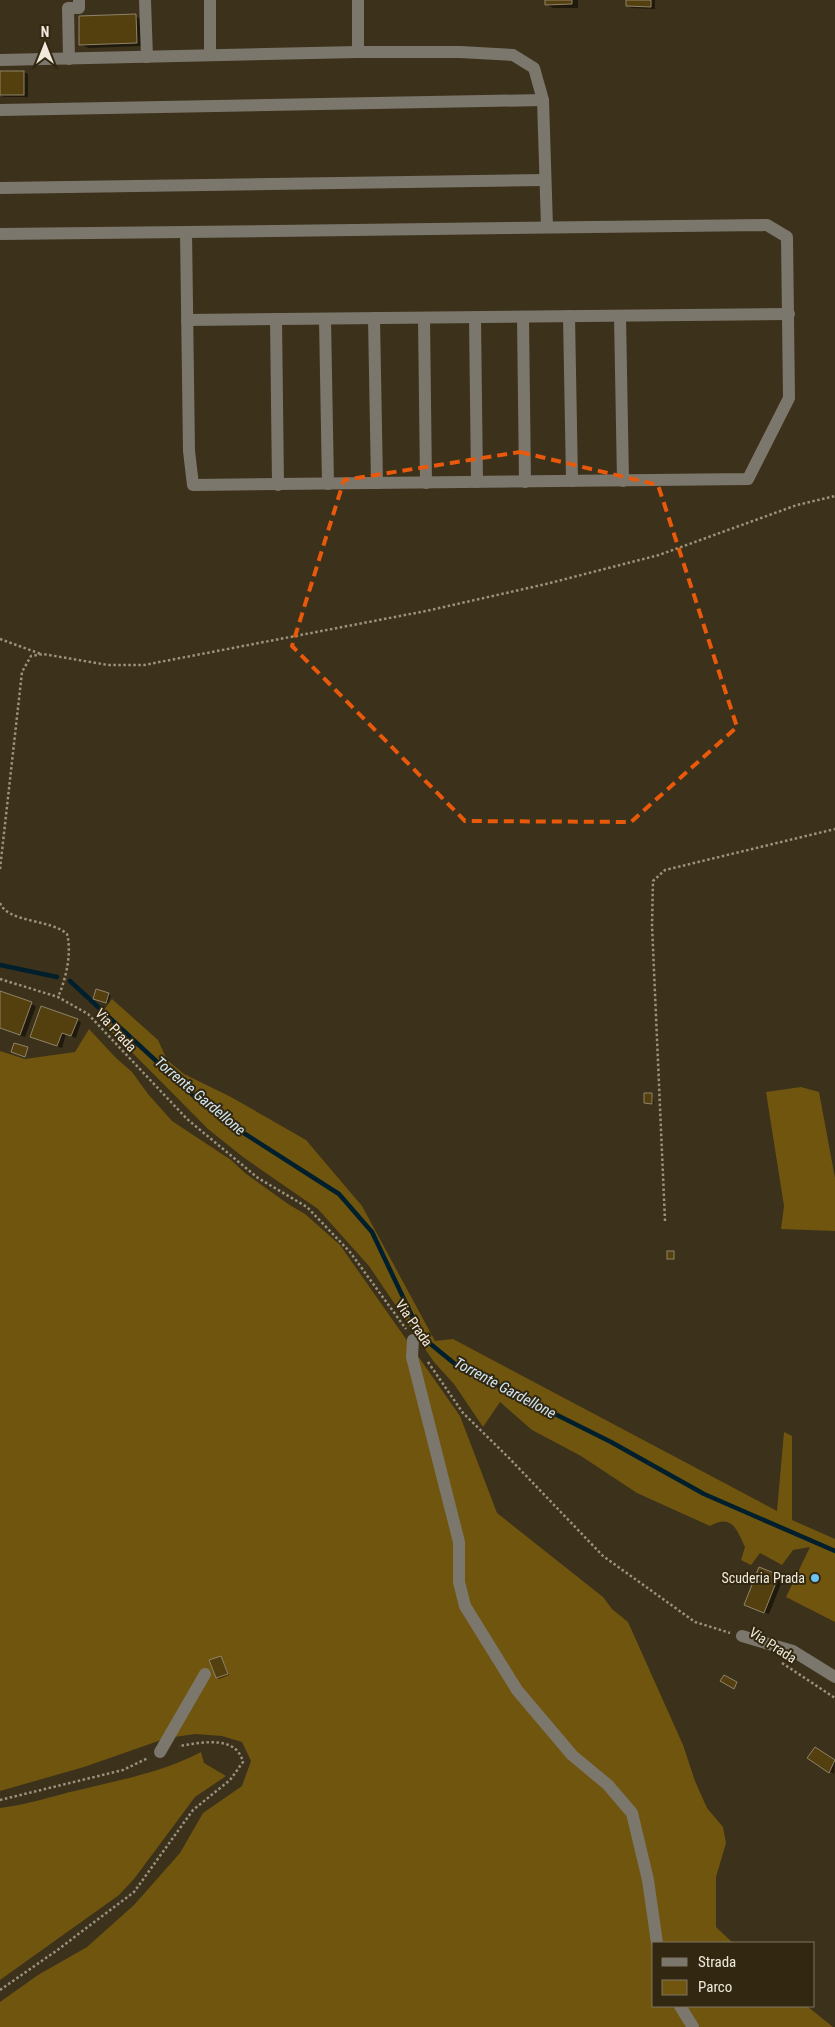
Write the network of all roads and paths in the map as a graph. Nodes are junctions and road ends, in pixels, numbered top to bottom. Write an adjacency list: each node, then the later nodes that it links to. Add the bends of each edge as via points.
1 (79, 0): 8 (lane, via 79,8 68,8)
2 (145, 0): 7 (lane)
3 (210, 0): 6 (lane)
4 (358, 0): 5 (lane)
5 (358, 52): 6 (lane); 10 (lane, via 513,55 534,68)
6 (210, 55): 7 (lane)
7 (147, 57): 8 (lane)
8 (69, 59): 9 (lane)
9 (0, 60)
10 (543, 100): 11 (lane); 12 (lane)
11 (0, 110)
12 (545, 180): 13 (lane); 14 (lane)
13 (0, 188)
14 (547, 227): 15 (lane); 17 (lane, via 767,225 787,237)
15 (186, 232): 16 (lane); 26 (lane)
16 (0, 234)
17 (789, 314): 19 (lane); 28 (lane, via 789,398 748,479)
18 (569, 316): 19 (lane); 21 (lane); 27 (lane)
19 (620, 316): 28 (lane)
20 (475, 317): 21 (lane); 23 (lane); 29 (lane)
21 (523, 317): 30 (lane)
22 (374, 318): 23 (lane); 25 (lane); 31 (lane)
23 (424, 318): 32 (lane)
24 (276, 319): 25 (lane); 26 (lane); 33 (lane)
25 (325, 319): 34 (lane)
26 (187, 320): 33 (lane, via 189,451 194,485)
27 (572, 481): 28 (lane); 30 (lane)
28 (624, 481)
29 (477, 482): 30 (lane); 32 (lane)
30 (525, 482)
31 (377, 483): 32 (lane); 34 (lane)
32 (426, 483)
33 (278, 484): 34 (lane)
34 (328, 484)
35 (835, 496): 37 (path, via 796,505 659,555 426,611 144,665 108,665)
36 (0, 639): 37 (path)
37 (43, 654): 39 (path, via 31,656 22,672)
38 (835, 828): 43 (path, via 664,870 653,881 652,925)
39 (0, 869)
40 (0, 903): 42 (path, via 8,913 52,926 67,934 69,950)
41 (0, 979): 42 (path, Via Prada)
42 (58, 997): 44 (path, Via Prada, via 88,1014 187,1119 258,1178 307,1207 350,1252)
43 (665, 1221)
44 (413, 1340): 45 (path, Via Prada, via 463,1413 603,1556 694,1622); 52 (lane, via 412,1357 459,1542 459,1582 465,1606 517,1690 572,1755 608,1785 632,1813 648,1880)
45 (742, 1636): 48 (lane, via 793,1651)
46 (780, 1661): 49 (path, Via Prada)
47 (205, 1674): 50 (lane)
48 (835, 1677)
49 (835, 1698)
50 (160, 1752): 51 (path, via 123,1770); 53 (path, via 219,1742 234,1746 241,1754 242,1762 230,1780 194,1810 134,1892)
51 (0, 1800)
52 (657, 1942)
53 (0, 1990)
54 (681, 2007): 55 (lane)
55 (693, 2027)

